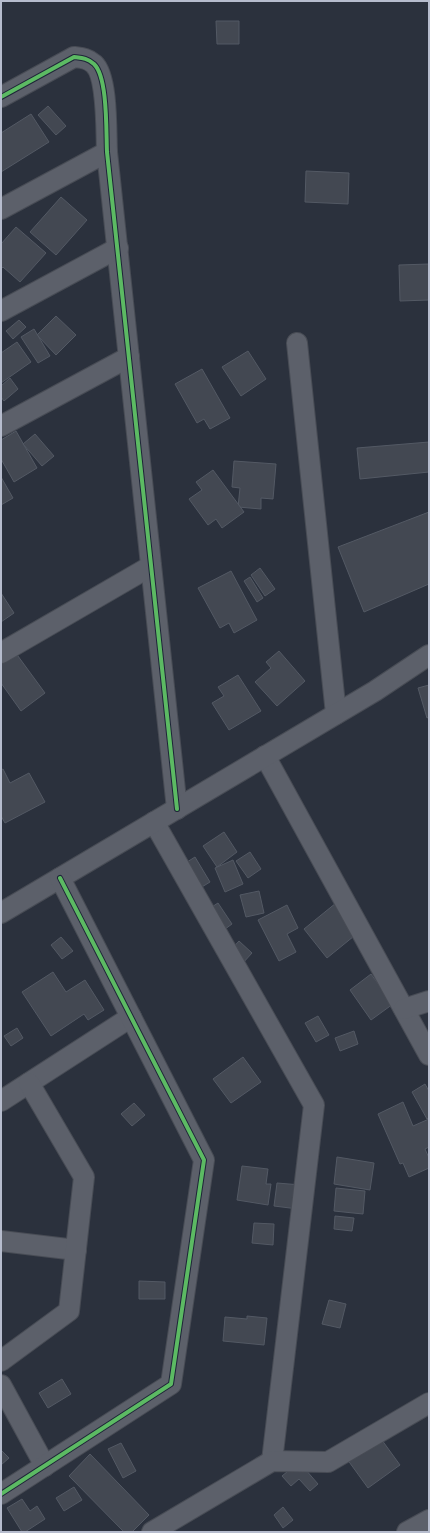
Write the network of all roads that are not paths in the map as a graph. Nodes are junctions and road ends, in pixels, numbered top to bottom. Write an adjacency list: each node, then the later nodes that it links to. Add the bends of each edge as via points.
1 (1, 97): 2 (street, via 74,57 85,58 95,65 104,89)
2 (107, 152): 3 (street); 4 (street)
3 (1, 209)
4 (118, 248): 5 (street); 7 (street)
5 (1, 311)
6 (297, 342): 12 (street)
7 (129, 357): 8 (street); 9 (street)
8 (1, 426)
9 (151, 566): 10 (street); 14 (street)
10 (1, 653)
11 (429, 655): 12 (street)
12 (336, 714): 13 (street)
13 (265, 756): 14 (street); 19 (street)
14 (177, 809): 15 (street)
15 (154, 822): 16 (street); 29 (street, via 314,1105)
16 (60, 878): 17 (street); 20 (street)
17 (1, 913)
18 (429, 1001): 19 (street)
19 (404, 1009): 21 (street)
20 (131, 1017): 22 (street); 30 (street, via 204,1160 172,1384)
21 (429, 1055)
22 (29, 1083): 23 (street); 25 (street, via 84,1178)
23 (1, 1101)
24 (1, 1241): 25 (street)
25 (76, 1250): 26 (street, via 69,1311)
26 (1, 1361)
27 (1, 1385): 30 (street)
28 (429, 1403): 29 (street, via 328,1462)
29 (272, 1461): 33 (street)
30 (45, 1466): 31 (street)
31 (1, 1494)
32 (429, 1520): 34 (street)
33 (152, 1532)
34 (407, 1532)

